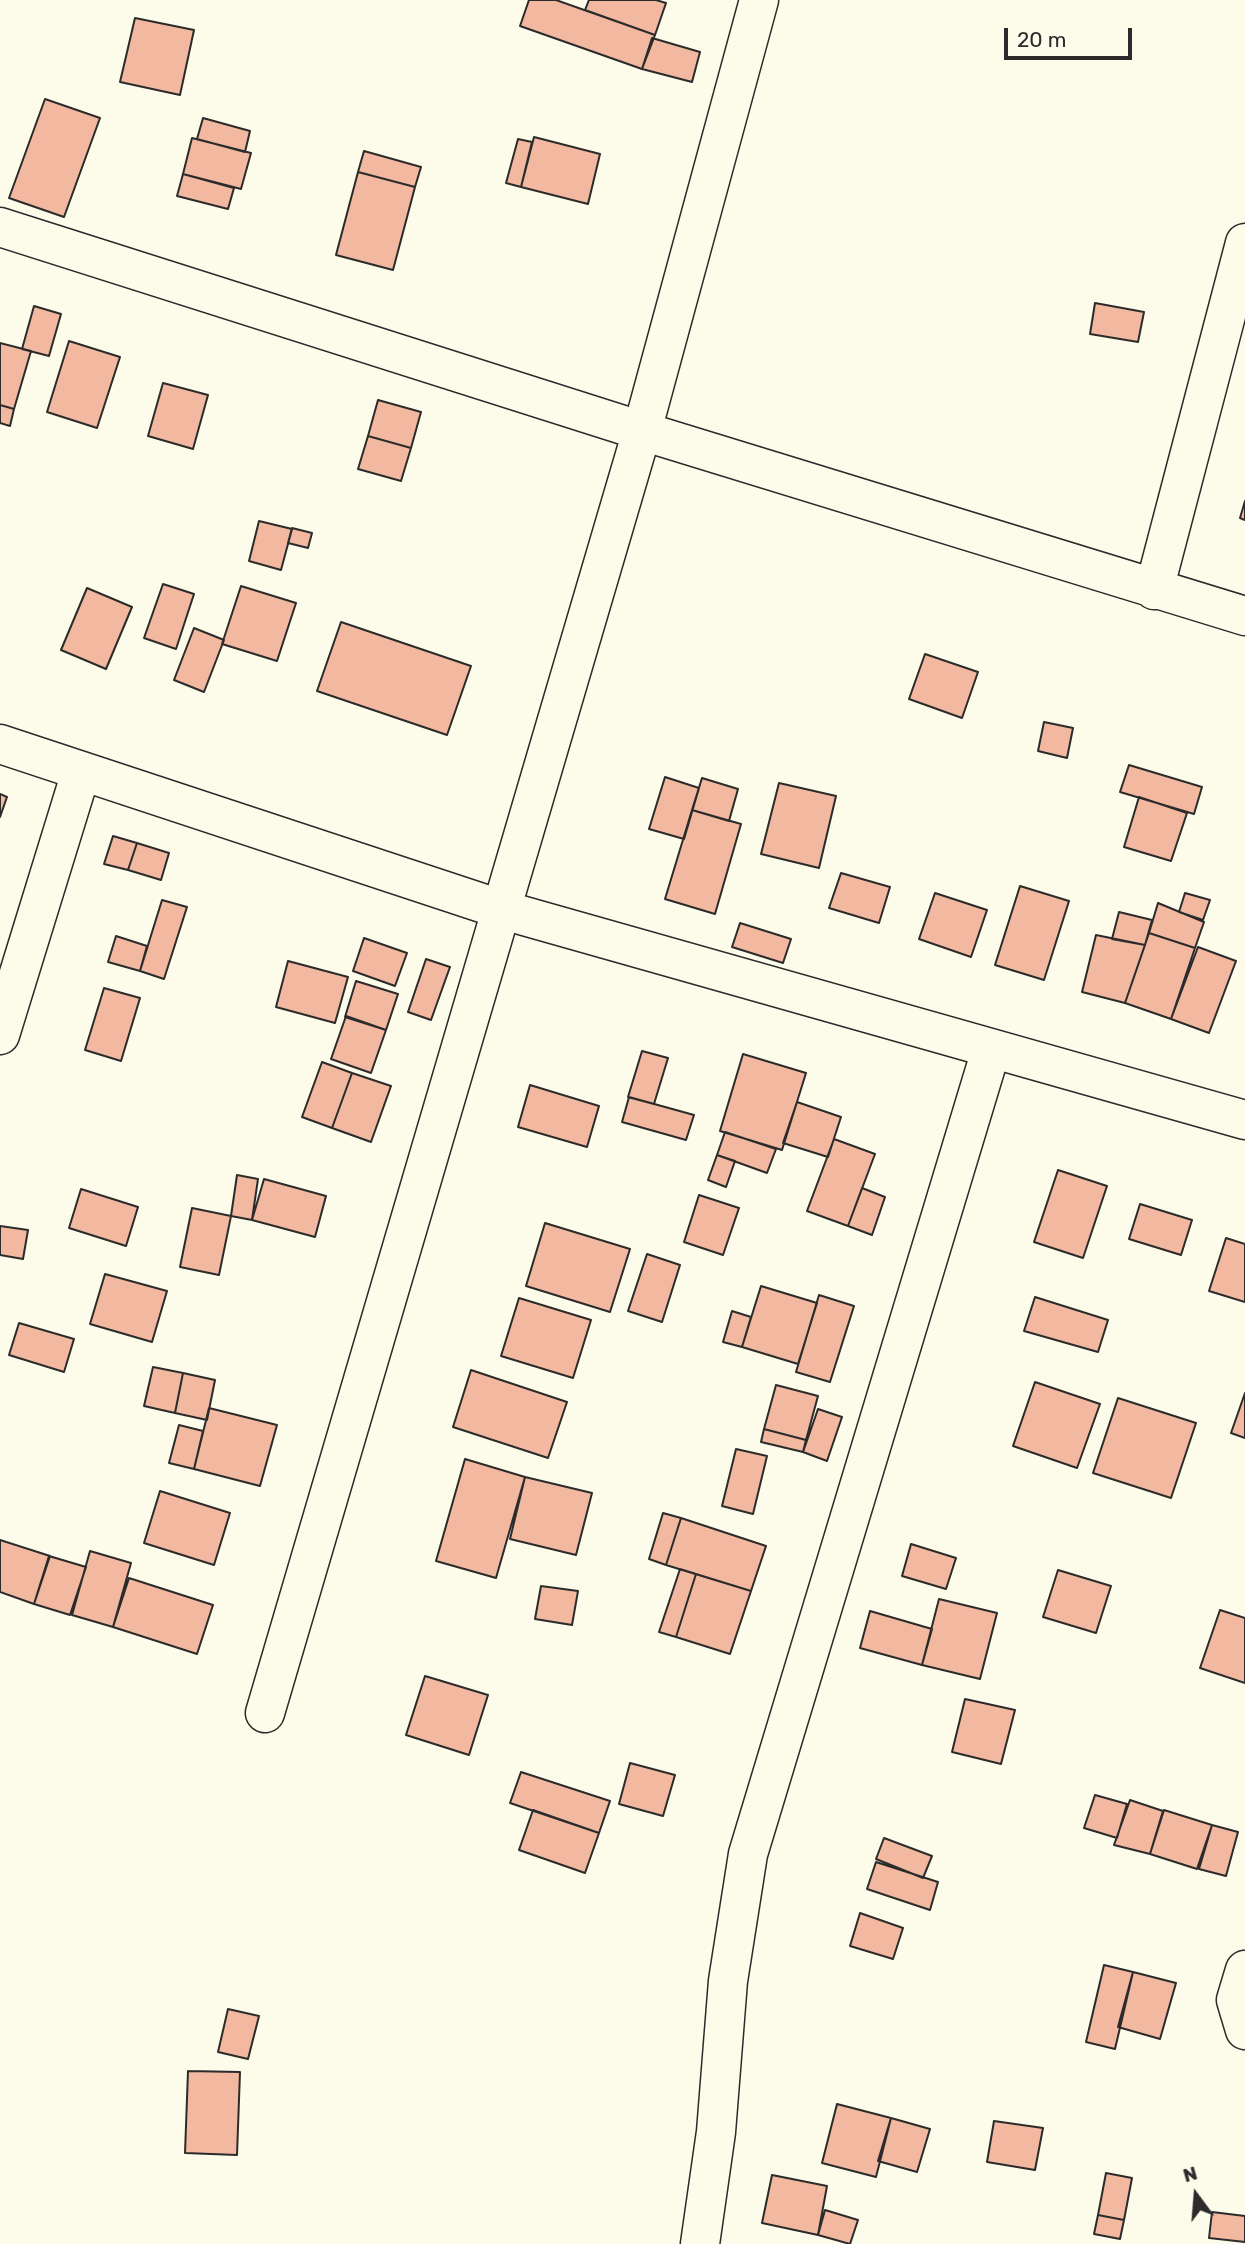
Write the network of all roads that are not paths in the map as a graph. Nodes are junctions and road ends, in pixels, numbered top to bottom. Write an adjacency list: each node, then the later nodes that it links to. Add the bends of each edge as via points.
1 (759, 0): 4 (street)
2 (0, 228): 4 (street)
3 (1245, 243): 5 (street)
4 (642, 431): 5 (street); 9 (street)
5 (1154, 590): 6 (street)
6 (1245, 616)
7 (0, 744): 8 (street)
8 (81, 772): 9 (street); 10 (street)
9 (503, 910): 11 (street); 13 (street)
10 (0, 1035)
11 (991, 1050): 12 (street); 16 (street, via 748,1854 728,1981 716,2133)
12 (1245, 1120)
13 (265, 1713)
14 (1245, 1970): 15 (street, via 1236,2000)
15 (1245, 2030)
16 (700, 2244)

